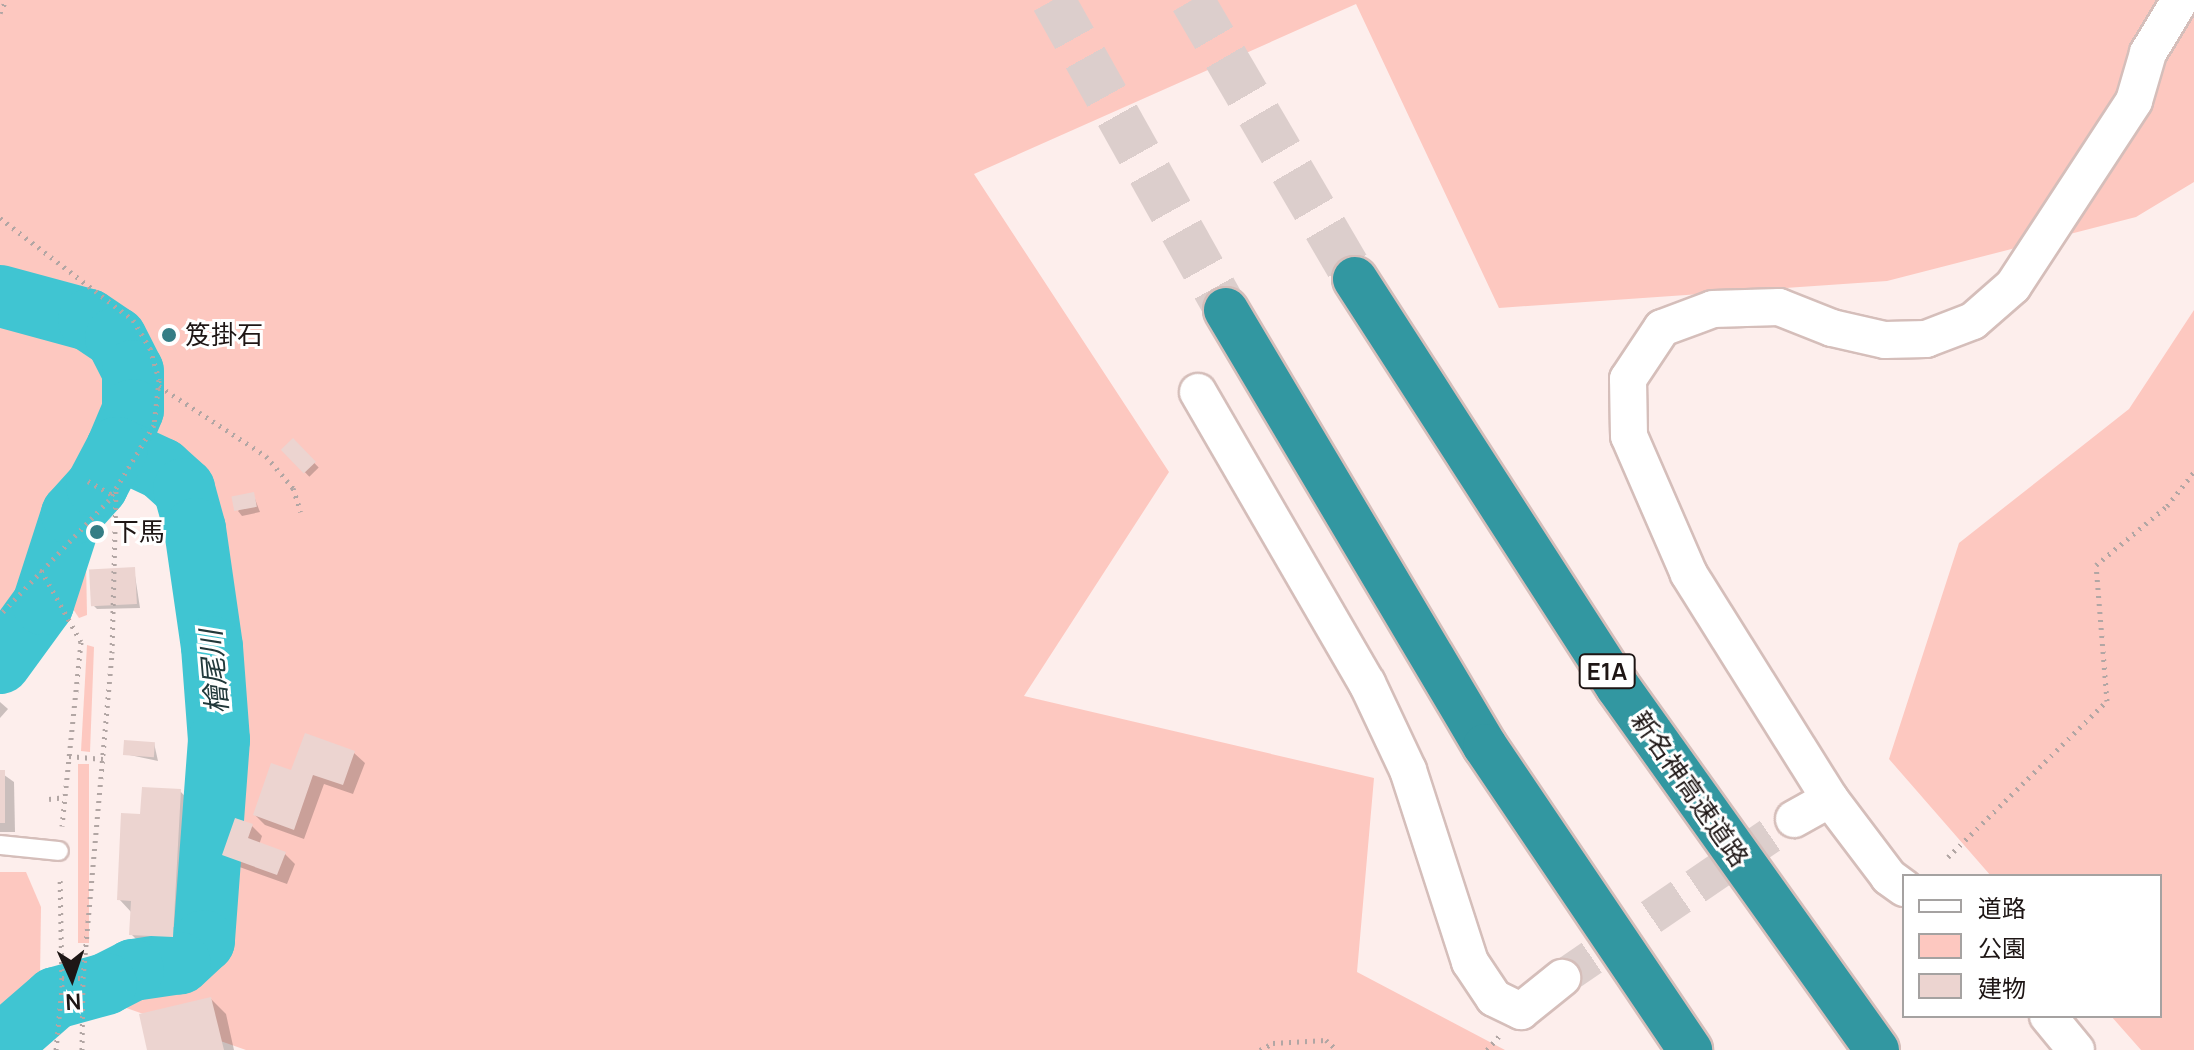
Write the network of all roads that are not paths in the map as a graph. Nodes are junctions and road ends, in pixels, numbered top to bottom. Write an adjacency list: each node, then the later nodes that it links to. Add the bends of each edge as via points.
1 (2180, 0): 5 (street, via 2148,53 2134,101 2013,286 1973,321 1926,339 1885,340 1779,307 1713,309 1662,328 1628,379 1629,436 1689,574)
2 (1355, 279): 13 (highway, 新名神高速道路 / E1A, via 1618,687)
3 (1226, 310): 12 (highway, via 1485,746)
4 (1198, 392): 10 (street, via 1367,683 1408,770 1470,962 1494,998 1521,1011)
5 (1830, 799): 6 (street); 9 (street)
6 (1794, 819)
7 (0, 845): 8 (lane)
8 (59, 851)
9 (1902, 887)
10 (1562, 978)
11 (2050, 1018): 14 (street)
12 (1690, 1050)
13 (1877, 1050)
14 (2076, 1050)

